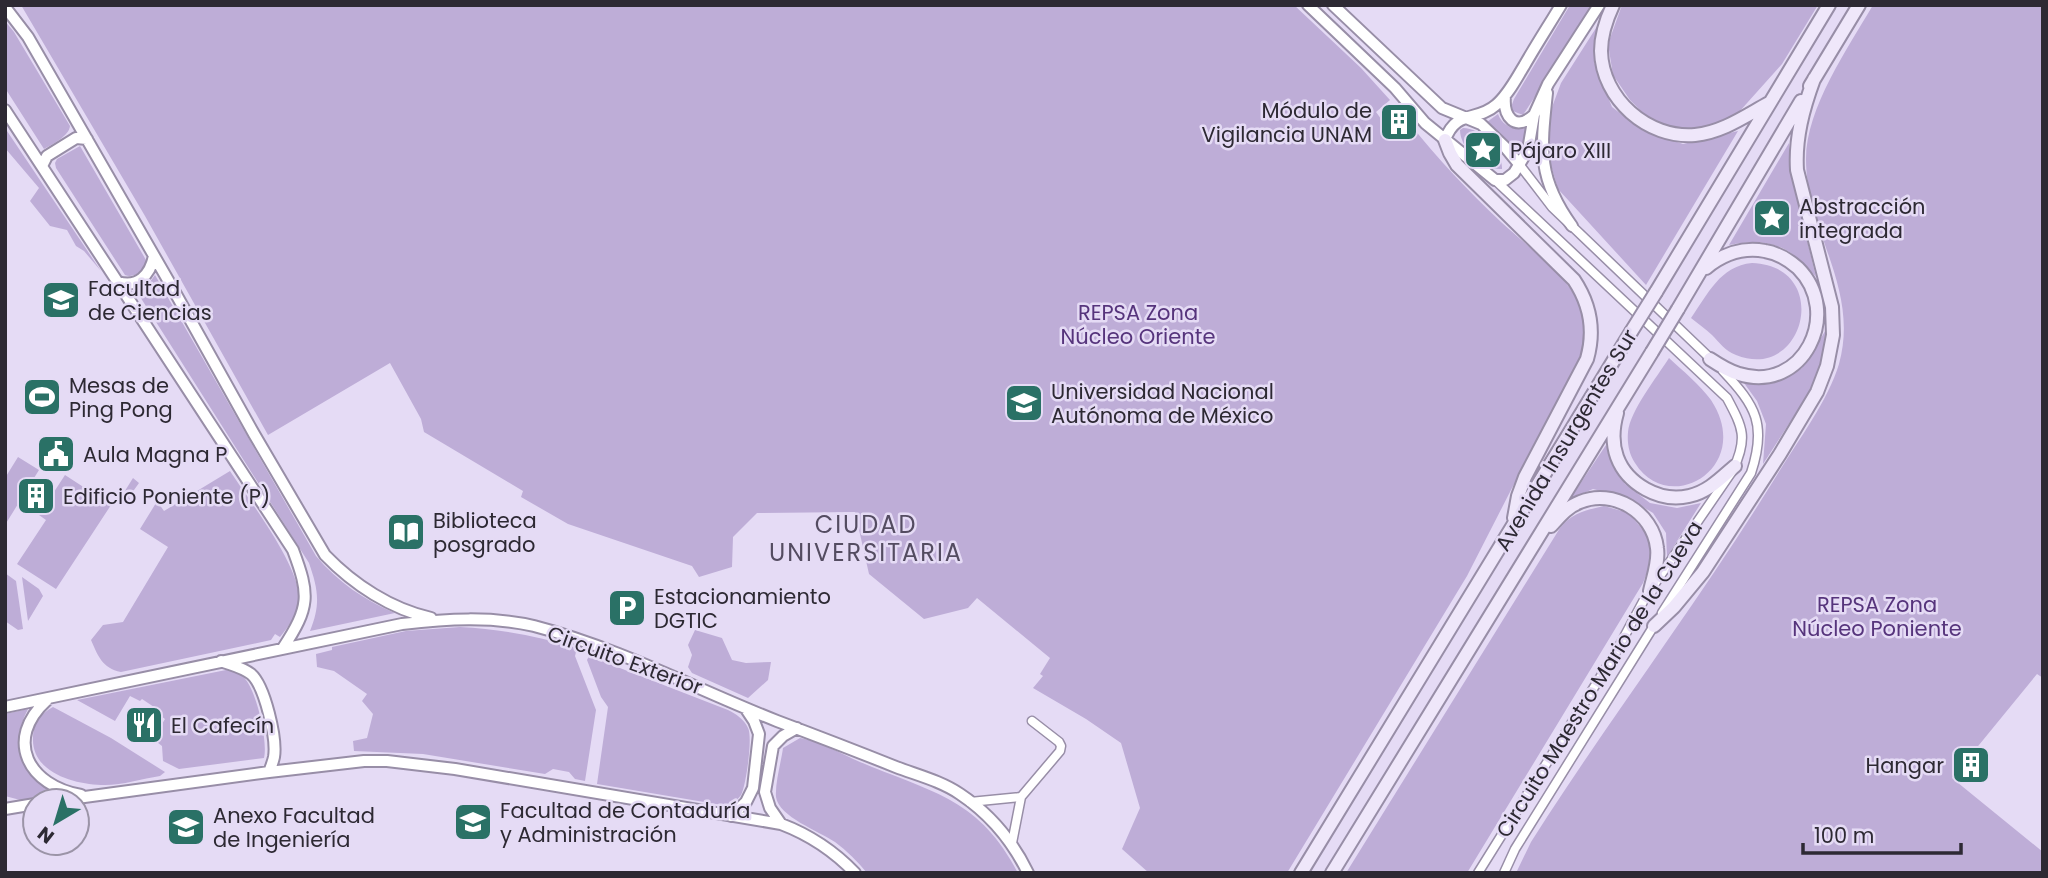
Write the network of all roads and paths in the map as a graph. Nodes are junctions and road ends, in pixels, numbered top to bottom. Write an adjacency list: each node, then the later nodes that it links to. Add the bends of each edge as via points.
1 (1308, 5): 17 (street, Circuito Maestro Mario de la Cueva)
2 (1333, 5): 15 (street, Circuito Maestro Mario de la Cueva, via 1442,108)
3 (1561, 5): 11 (street)
4 (1599, 5): 10 (street)
5 (1614, 5): 12 (main road, via 1602,34 1604,71 1620,102 1643,122 1672,133 1703,134)
6 (1829, 5): 12 (main road, Avenida Insurgentes Sur)
7 (1859, 5): 9 (main road, Avenida Insurgentes Sur)
8 (5, 7): 16 (street, via 28,37)
9 (1814, 79): 23 (main road, Avenida Insurgentes Sur); 32 (main road, via 1800,125 1797,170 1832,307 1827,366 1780,454 1710,561)
10 (1548, 84): 14 (street); 21 (street, via 1543,165 1558,207)
11 (1505, 96): 14 (street, via 1510,119 1518,123); 15 (street, via 1491,109)
12 (1771, 102): 28 (main road, Avenida Insurgentes Sur, bridge)
13 (5, 110): 19 (street)
14 (1534, 115): 18 (street, via 1528,150)
15 (1462, 118): 17 (street); 18 (street, Circuito Maestro Mario de la Cueva, via 1481,124)
16 (87, 139): 19 (street, via 76,138 47,156); 22 (street)
17 (1445, 140): 20 (street, Circuito Maestro Mario de la Cueva); 28 (main road, via 1457,165 1574,280 1589,314 1587,359 1525,477)
18 (1518, 164): 20 (street, via 1505,180); 21 (street, Circuito Maestro Mario de la Cueva)
19 (42, 166): 24 (street)
20 (1494, 180): 27 (street, Circuito Maestro Mario de la Cueva, via 1727,398 1740,422 1742,450)
21 (1572, 226): 25 (street, Circuito Maestro Mario de la Cueva)
22 (154, 256): 24 (street, via 144,278 135,284); 31 (street, via 325,555 387,601 413,614)
23 (1700, 273): 25 (main road, via 1731,253 1775,253 1802,273 1812,288 1817,310 1807,350 1779,373 1747,376); 26 (main road, Avenida Insurgentes Sur, bridge)
24 (118, 282): 33 (street, via 293,550 306,596 297,626)
25 (1710, 359): 32 (street, Circuito Maestro Mario de la Cueva, via 1753,409 1759,433 1756,457 1751,473)
26 (1623, 397): 27 (main road, via 1615,421 1615,451 1625,472 1641,486 1662,496 1684,497 1711,486); 29 (main road, Avenida Insurgentes Sur)
27 (1735, 466): 30 (street, Circuito Maestro Mario de la Cueva)
28 (1513, 526): 50 (main road, Avenida Insurgentes Sur)
29 (1522, 562): 30 (main road, via 1566,510 1585,500 1608,498 1633,509 1654,535 1657,561); 51 (main road, Avenida Insurgentes Sur)
30 (1650, 591): 52 (street, Circuito Maestro Mario de la Cueva)
31 (441, 620): 33 (street, Circuito Exterior); 37 (street, Circuito Exterior, via 533,626 588,643)
32 (1654, 626): 53 (street, Circuito Maestro Mario de la Cueva)
33 (283, 648): 34 (street, Circuito Exterior)
34 (221, 661): 35 (street, Circuito Exterior); 40 (street, via 250,674 261,690 274,740)
35 (49, 699): 36 (street, Circuito Exterior); 41 (street, via 35,712 24,745 29,762)
36 (5, 707)
37 (746, 709): 39 (street, Circuito Exterior); 45 (street, via 759,734 753,788)
38 (1032, 721): 43 (street, via 1061,746)
39 (797, 729): 44 (street, Circuito Exterior, via 933,781); 46 (street, via 773,746 765,792)
40 (269, 772): 42 (street); 45 (street, via 387,761)
41 (58, 787)
42 (91, 796)
43 (1021, 797): 44 (street); 47 (street)
44 (971, 802): 47 (street, Circuito Exterior)
45 (731, 816): 46 (street)
46 (780, 824): 48 (street, via 825,845)
47 (1012, 843): 49 (street, Circuito Exterior)
48 (855, 873)
49 (1028, 873)
50 (1301, 873)
51 (1332, 873)
52 (1478, 873)
53 (1504, 873)

